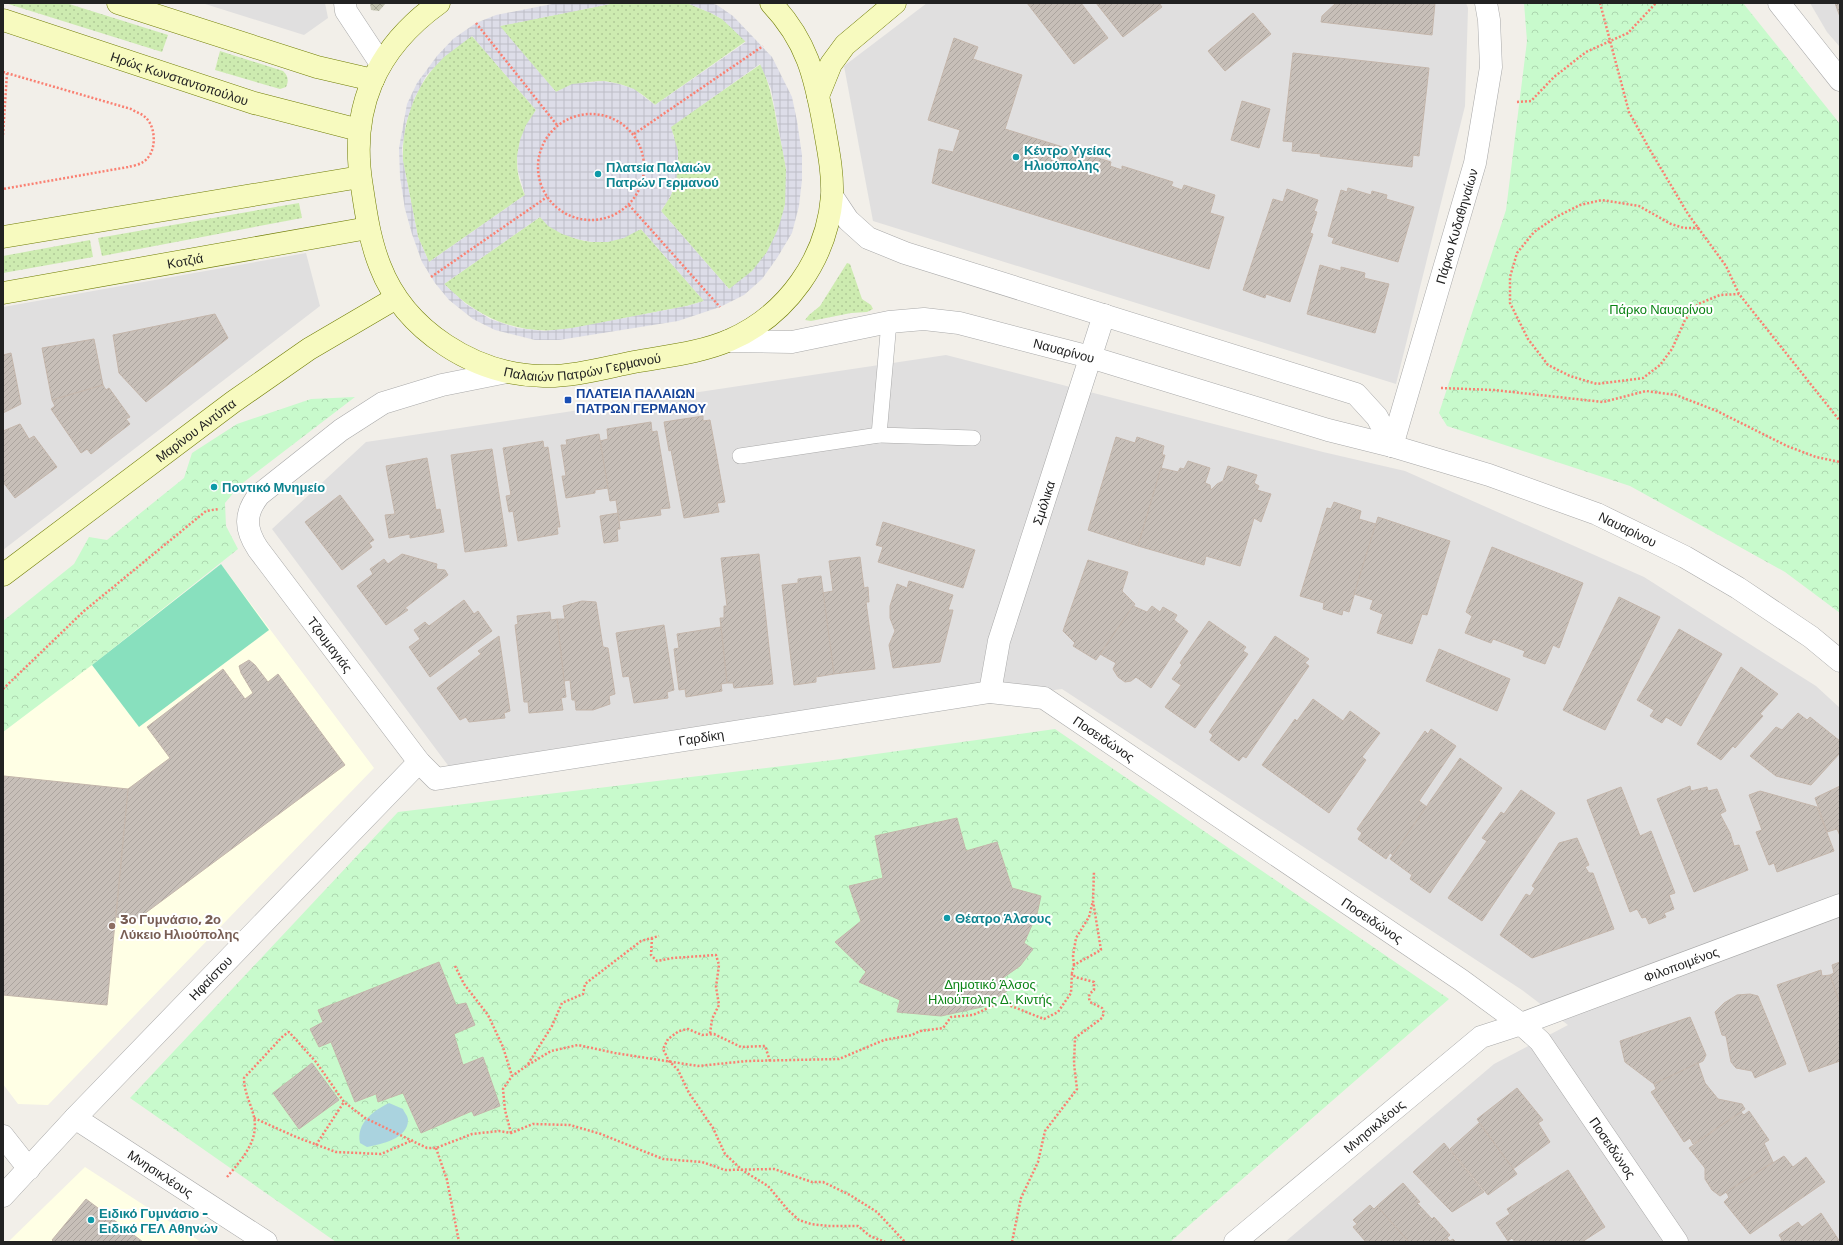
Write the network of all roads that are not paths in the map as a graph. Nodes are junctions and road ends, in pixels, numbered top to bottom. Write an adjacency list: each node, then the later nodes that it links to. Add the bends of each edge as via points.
1 (118, 3): 9 (main road, via 317,67)
2 (345, 3): 9 (street, via 346,11)
3 (439, 3): 9 (main road, Παλαιών Πατρών Γερμανού, via 412,24 390,50)
4 (772, 3): 11 (main road, Παλαιών Πατρών Γερμανού, via 802,46 815,79)
5 (895, 3): 11 (main road, via 846,45 831,64)
6 (1486, 3): 26 (street, Πάρκο Κυδαθηναίων, via 1490,67 1475,163)
7 (1779, 3): 10 (street)
8 (3, 20): 12 (main road, Ηρώς Κωνσταντοπούλου, via 254,103)
9 (377, 72): 12 (main road, Παλαιών Πατρών Γερμανού, via 366,96)
10 (1840, 80)
11 (818, 96): 14 (main road, Παλαιών Πατρών Γερμανού, via 830,161)
12 (359, 130): 13 (main road, Παλαιών Πατρών Γερμανού, via 357,147)
13 (360, 177): 15 (main road, Παλαιών Πατρών Γερμανού); 16 (main road)
14 (832, 196): 19 (street, via 848,220 868,238 905,253); 21 (main road, Παλαιών Πατρών Γερμανού, via 824,235 805,276 784,303 771,314 743,334)
15 (368, 228): 17 (main road, Κοτζιά); 18 (main road, Παλαιών Πατρών Γερμανού, via 381,269)
16 (3, 237)
17 (3, 293)
18 (396, 298): 23 (main road, Παλαιών Πατρών Γερμανού, via 439,341 472,360); 28 (main road, Μαρίνου Αντύπα, via 309,349 233,402)
19 (1104, 315): 22 (street, Σμόλικα); 26 (street, via 1356,394 1377,417)
20 (888, 322): 21 (street, Ναυαρίνου, via 792,342); 22 (street, Ναυαρίνου, via 924,320 959,323); 24 (lane)
21 (728, 341): 23 (main road, Παλαιών Πατρών Γερμανού, via 696,350 563,375 525,375)
22 (1090, 357): 26 (street, Ναυαρίνου, via 1328,430); 30 (street, Σμόλικα, via 999,642)
23 (507, 372): 31 (street, Τζουμαγιάς, via 442,385 384,403 340,430 259,495 250,509 248,523 251,539)
24 (879, 435): 25 (lane); 27 (lane)
25 (973, 438)
26 (1392, 446): 29 (street, Ναυαρίνου, via 1489,475 1611,520 1686,556 1738,588 1811,637)
27 (740, 456)
28 (3, 575)
29 (1840, 661)
30 (990, 692): 31 (street, Γαρδίκη, via 436,779); 33 (street, Ποσειδώνος, via 1044,698 1461,980)
31 (419, 762): 34 (street, Ηφαίστου)
32 (1840, 905): 33 (street, Φιλοποιμένος)
33 (1521, 1024): 39 (street, Μνησικλέους, via 1481,1037); 40 (street, Ποσειδώνος, via 1540,1041)
34 (75, 1118): 36 (street, Ηφαίστου); 38 (street, Μνησικλέους)
35 (3, 1136): 36 (street)
36 (28, 1168): 37 (street, Ηφαίστου)
37 (3, 1196)
38 (266, 1242)
39 (1235, 1242)
40 (1677, 1242)

